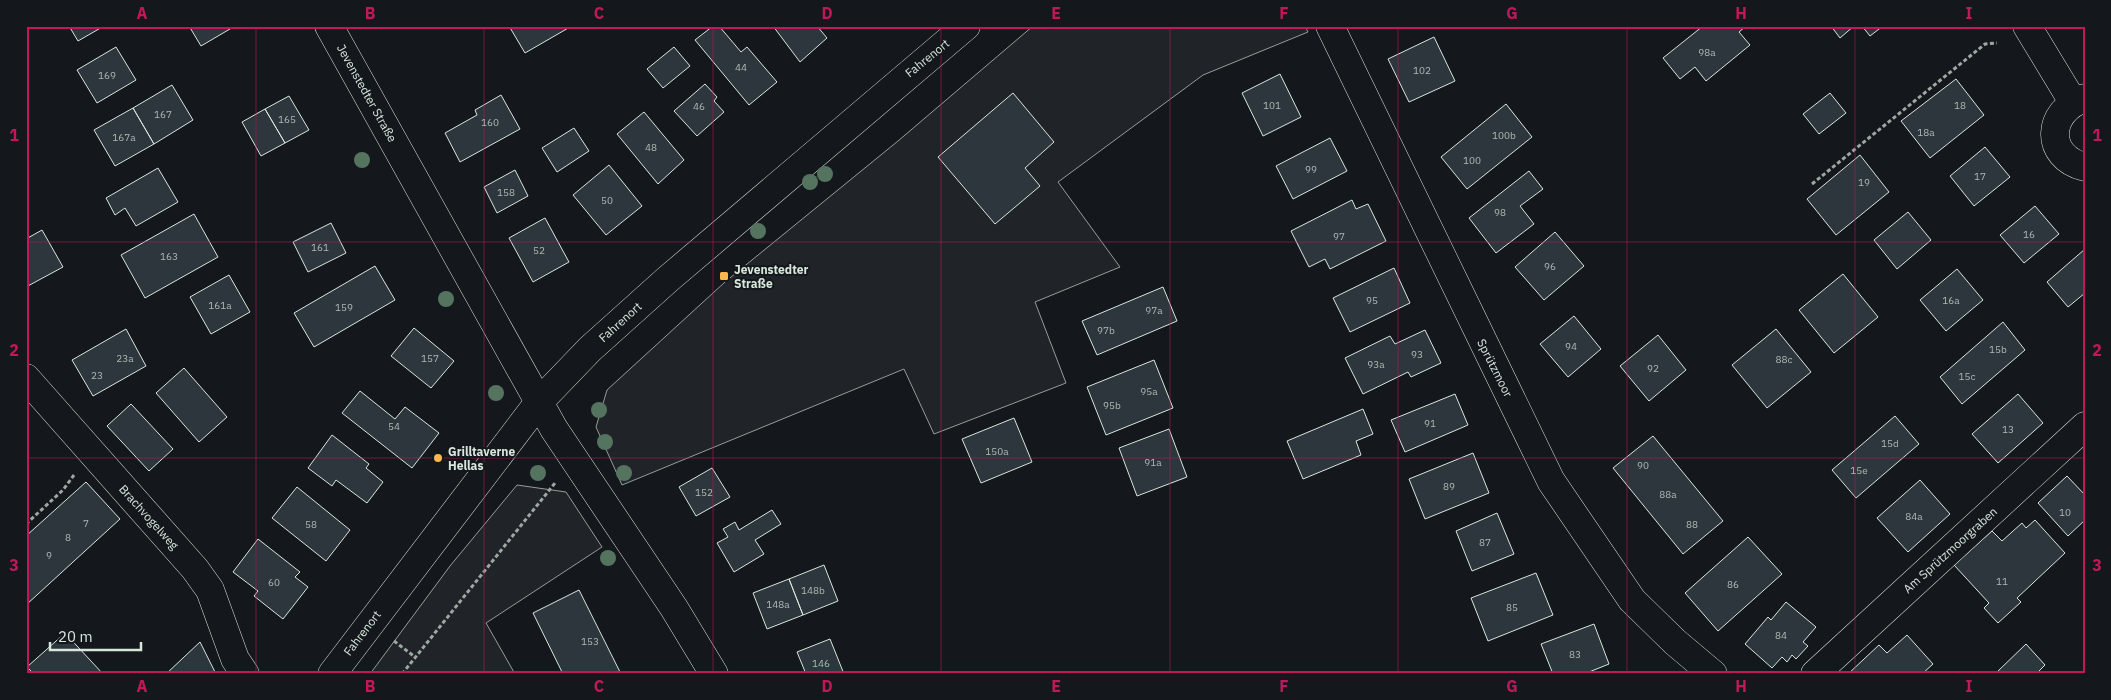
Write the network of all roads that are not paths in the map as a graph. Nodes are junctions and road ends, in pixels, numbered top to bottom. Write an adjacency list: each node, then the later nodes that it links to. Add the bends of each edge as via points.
1 (329, 26): 8 (street, Jevenstedter Straße)
2 (966, 26): 8 (street, Fahrenort, via 668,279 590,349)
3 (1330, 26): 13 (street, Sprützmoor, via 1551,482 1632,600)
4 (2027, 26): 5 (street)
5 (2079, 100): 6 (street, via 2064,110 2054,133 2065,158)
6 (2085, 167)
7 (26, 378): 10 (street, Brachvogelweg, via 195,569 210,590 235,659)
8 (539, 402): 11 (street, Fahrenort); 12 (street, Jevenstedter Straße)
9 (2085, 426): 14 (street, Am Sprützmoorgraben)
10 (244, 674)
11 (332, 674)
12 (714, 674)
13 (1713, 674)
14 (1815, 674)

